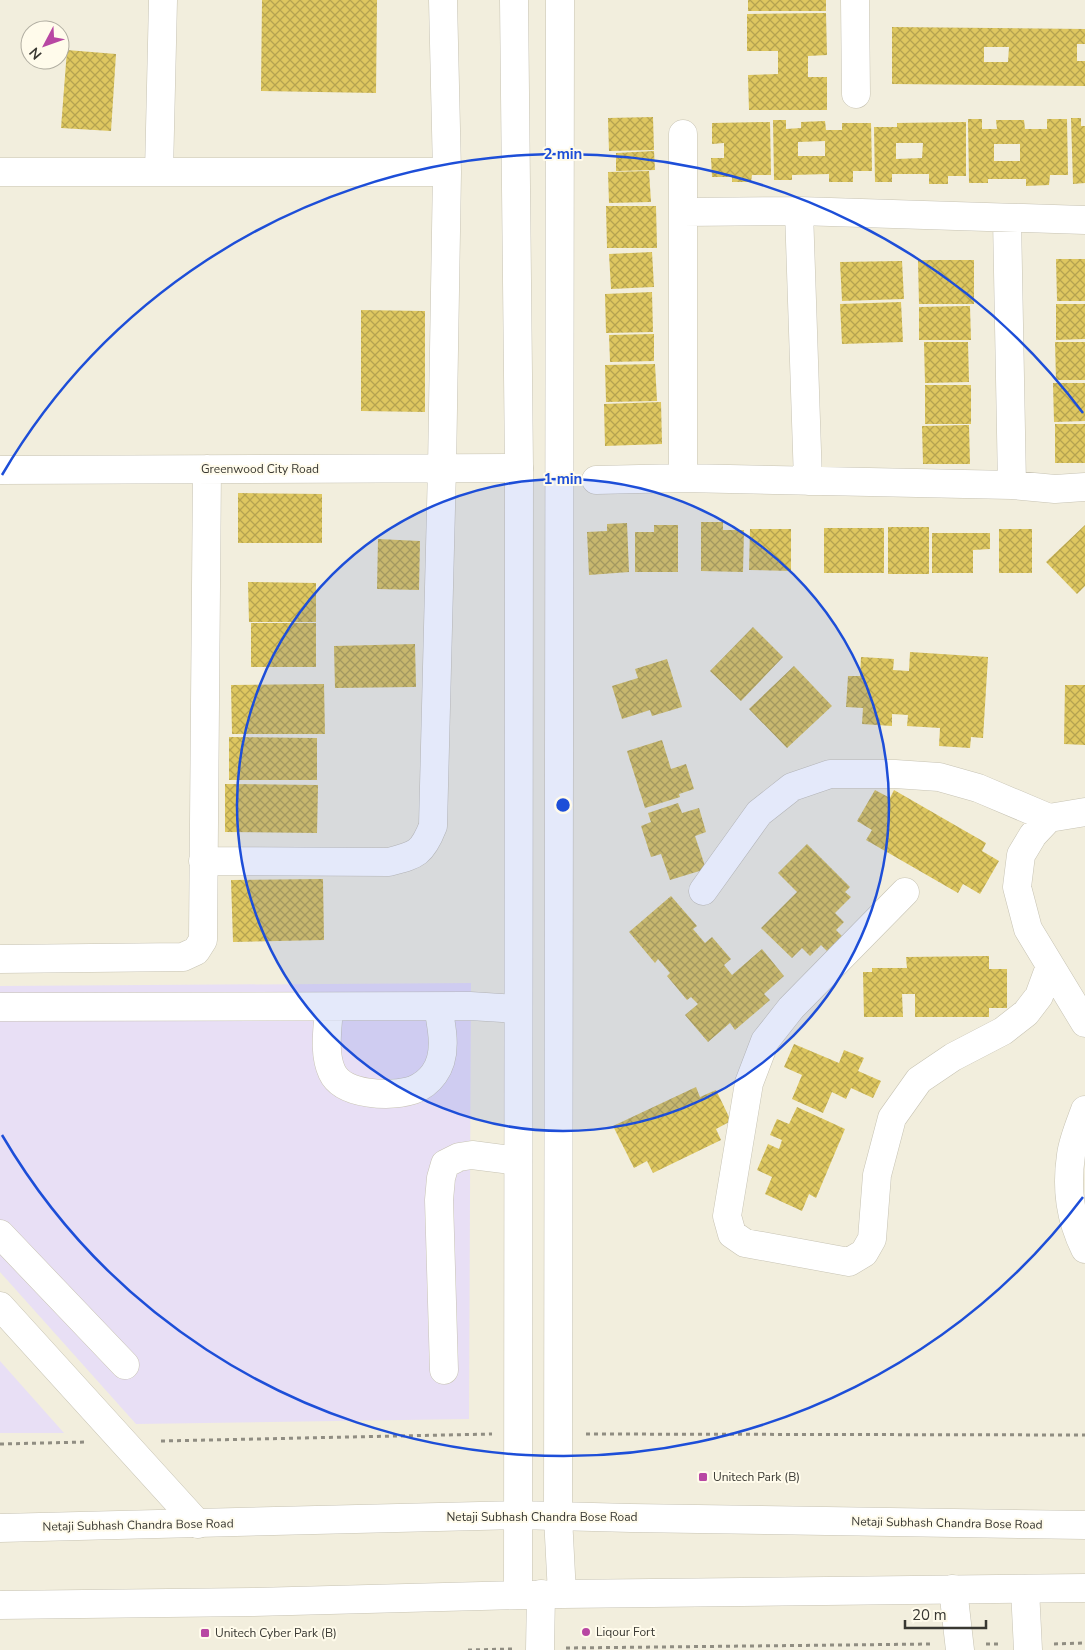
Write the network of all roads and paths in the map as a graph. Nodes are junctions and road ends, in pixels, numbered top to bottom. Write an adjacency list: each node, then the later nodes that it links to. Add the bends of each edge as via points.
1 (163, 0): 11 (main road)
2 (443, 0): 12 (main road)
3 (514, 0): 8 (main road)
4 (560, 0): 7 (main road)
5 (855, 0): 6 (main road)
6 (856, 94)
7 (559, 101): 8 (main road); 46 (main road)
8 (516, 102): 18 (main road)
9 (683, 134): 13 (main road)
10 (0, 172): 11 (main road)
11 (159, 172): 12 (main road)
12 (447, 172): 17 (main road)
13 (683, 212): 14 (main road); 21 (main road)
14 (798, 212): 15 (main road); 23 (main road)
15 (1007, 218): 16 (main road); 24 (main road)
16 (1085, 220)
17 (442, 468): 18 (main road, Greenwood City Road); 19 (main road, Greenwood City Road); 28 (main road, via 433,826 426,844 412,856 389,862)
18 (519, 468): 36 (main road)
19 (207, 469): 20 (main road, Greenwood City Road); 28 (main road)
20 (0, 470)
21 (682, 478): 22 (main road); 23 (main road)
22 (596, 480)
23 (808, 481): 24 (main road)
24 (1012, 485): 25 (main road, via 1055,489)
25 (1085, 487)
26 (1085, 812): 27 (main road)
27 (1049, 818): 29 (main road, via 978,788 939,777 830,774 792,787 759,813); 32 (main road, via 1020,855 1017,887 1028,929)
28 (204, 861): 31 (main road, via 203,940 196,951 183,957)
29 (703, 891)
30 (905, 892): 32 (main road, via 791,1008 765,1041 749,1082 727,1216 732,1234 745,1243 849,1262 864,1253 872,1239 877,1175 892,1118 919,1080 953,1057 1003,1031 1026,1013 1039,996)
31 (0, 959)
32 (1050, 966): 37 (main road)
33 (0, 1006): 34 (main road)
34 (329, 1007): 35 (main road); 35 (main road, via 327,1050 332,1072 348,1088 383,1093 412,1090 434,1074 443,1042)
35 (438, 1007): 36 (main road)
36 (518, 1009): 39 (main road)
37 (1085, 1024)
38 (1085, 1110): 41 (main road, via 1071,1153 1069,1194 1076,1230)
39 (518, 1161): 44 (main road, via 472,1155 459,1157 446,1164 441,1178); 50 (main road)
40 (0, 1234): 43 (main road)
41 (1085, 1249)
42 (0, 1306): 48 (main road)
43 (124, 1365)
44 (444, 1370)
45 (470, 1434): 48 (path)
46 (558, 1434): 47 (path); 51 (main road)
47 (1085, 1436)
48 (123, 1442): 49 (path); 52 (main road)
49 (0, 1444)
50 (517, 1515): 51 (main road, Netaji Subhash Chandra Bose Road); 52 (main road, Netaji Subhash Chandra Bose Road); 58 (main road)
51 (558, 1516): 53 (main road, Netaji Subhash Chandra Bose Road); 58 (main road)
52 (198, 1524): 54 (main road, Netaji Subhash Chandra Bose Road)
53 (1085, 1525)
54 (0, 1528)
55 (1085, 1588): 57 (main road)
56 (953, 1589): 57 (main road); 58 (main road); 61 (main road)
57 (1024, 1589): 62 (main road)
58 (540, 1594): 59 (main road); 63 (main road)
59 (0, 1605)
60 (1085, 1643): 62 (path)
61 (960, 1647): 62 (path); 63 (path)
62 (1028, 1647)
63 (540, 1649): 64 (path)
64 (468, 1650)

